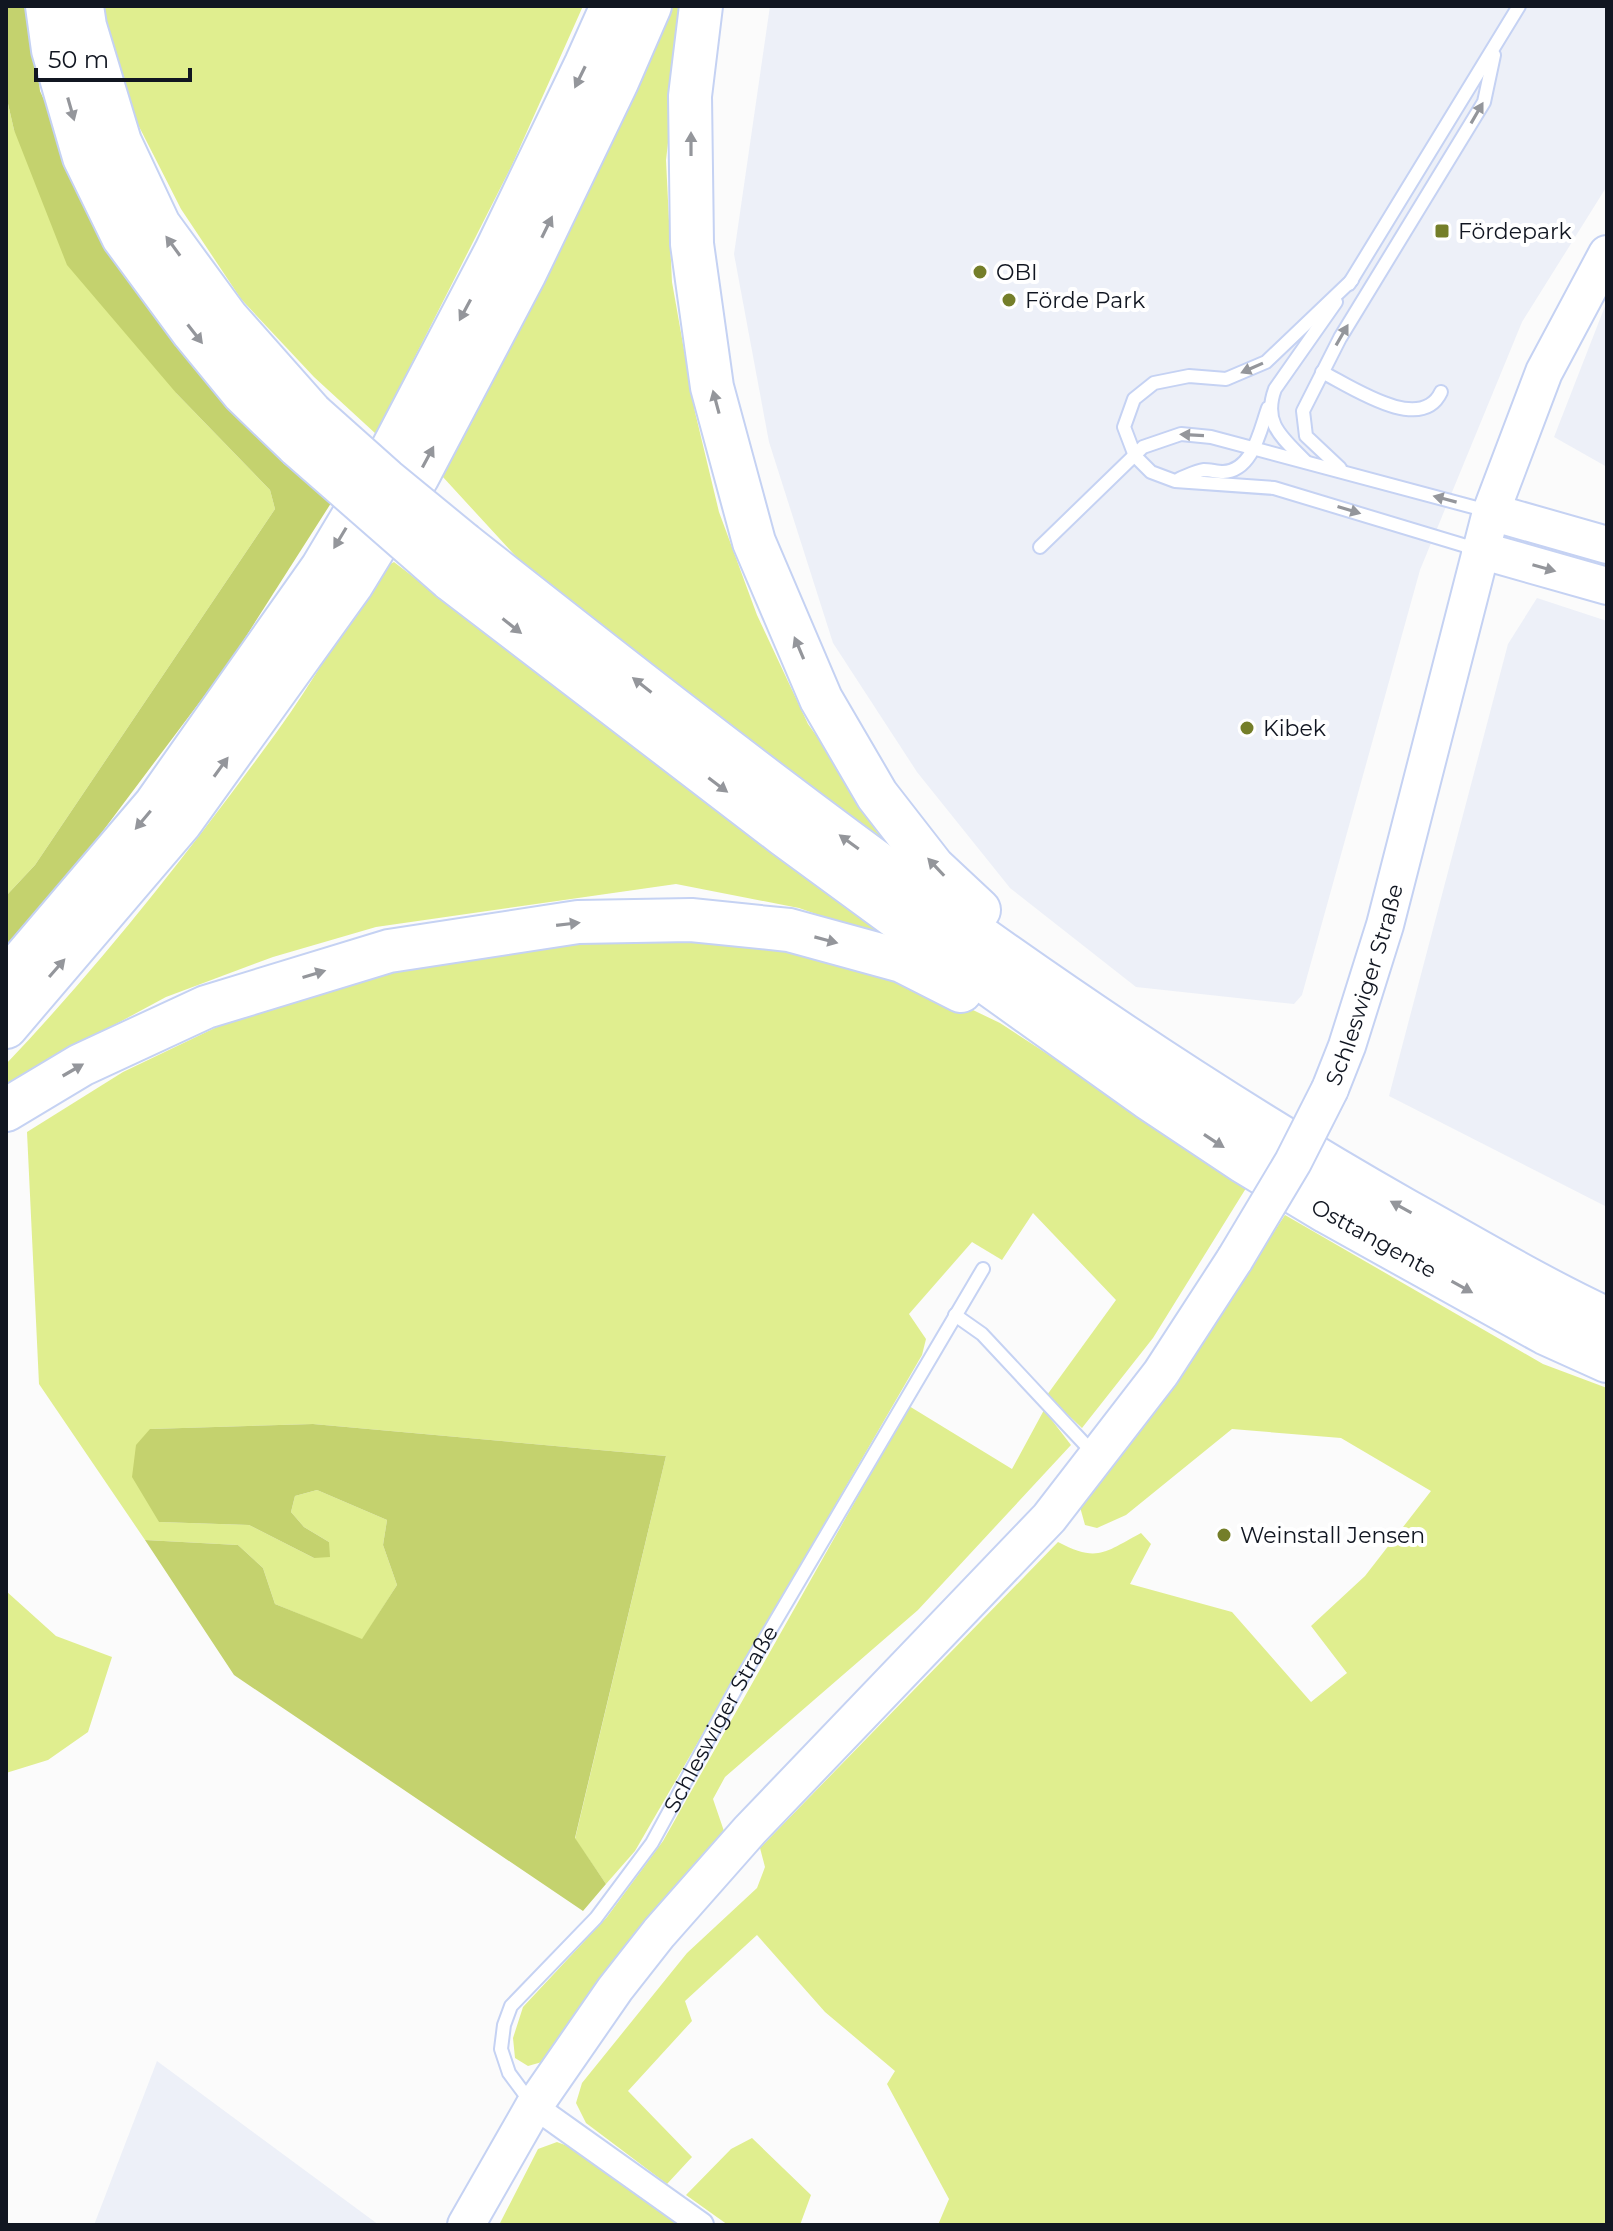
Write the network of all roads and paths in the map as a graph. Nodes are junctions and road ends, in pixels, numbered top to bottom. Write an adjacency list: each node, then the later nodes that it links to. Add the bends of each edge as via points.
1 (47, 6): 13 (highway, one-way to 13, via 53,50 84,157 123,237 243,393)
2 (82, 6): 13 (highway, one-way to 2, via 159,225 120,142)
3 (612, 6): 24 (highway, one-way to 24, via 495,253 386,461 322,568 155,805)
4 (650, 6): 25 (highway, one-way to 4, via 181,822 352,584 418,476 518,287)
5 (701, 6): 26 (highway, one-way to 5, via 933,867 877,795 821,699 754,542 712,387 692,244 690,96)
6 (1519, 6): 7 (lane)
7 (1496, 44): 9 (lane); 10 (lane, one-way to 7, via 1484,102)
8 (1607, 254): 19 (main road, Schleswiger Straße, via 1544,372)
9 (1352, 280): 12 (lane); 15 (lane, one-way to 15, via 1266,362 1226,379 1189,376 1154,383 1134,399 1124,427)
10 (1322, 372): 11 (lane, via 1395,409 1424,409); 17 (lane, via 1303,411 1306,436)
11 (1441, 392)
12 (1269, 405): 14 (lane); 16 (lane, via 1278,430)
13 (305, 430): 26 (highway, bridge, via 386,480 457,561 961,924)
14 (1254, 448): 15 (lane, one-way to 15, via 1181,434 1143,447); 16 (lane); 18 (lane, via 1237,468 1202,470)
15 (1135, 456): 18 (lane, via 1151,472); 21 (lane)
16 (1306, 462): 17 (lane)
17 (1343, 472): 19 (lane, one-way to 17)
18 (1175, 481): 22 (lane, one-way to 22, via 1274,488)
19 (1491, 512): 20 (main road); 22 (main road, Schleswiger Straße)
20 (1607, 545)
21 (1040, 547)
22 (1480, 550): 23 (main road, one-way to 23); 32 (main road, Schleswiger Straße, bridge, via 1385,925 1330,1089 1235,1259 1161,1373)
23 (1607, 586)
24 (6, 980)
25 (6, 1027)
26 (1157, 1081): 27 (highway, one-way to 26, via 81,1065 206,1007 389,951 578,922 691,920 789,930 902,961); 30 (highway, Osttangente, one-way to 26, via 1341,1173); 31 (highway, Osttangente, one-way to 31, via 1244,1162 1545,1333)
27 (6, 1110)
28 (983, 1269): 29 (lane, Schleswiger Straße)
29 (955, 1315): 32 (lane, via 982,1334); 33 (lane, Schleswiger Straße, via 739,1683 652,1843 596,1918 511,2006 501,2049 509,2073)
30 (1607, 1319)
31 (1607, 1361)
32 (1097, 1457): 33 (main road, Schleswiger Straße, via 1049,1518 750,1830 659,1933)
33 (534, 2106): 34 (main road, Schleswiger Straße); 35 (street, Schleswiger Straße)
34 (466, 2225)
35 (701, 2225)

